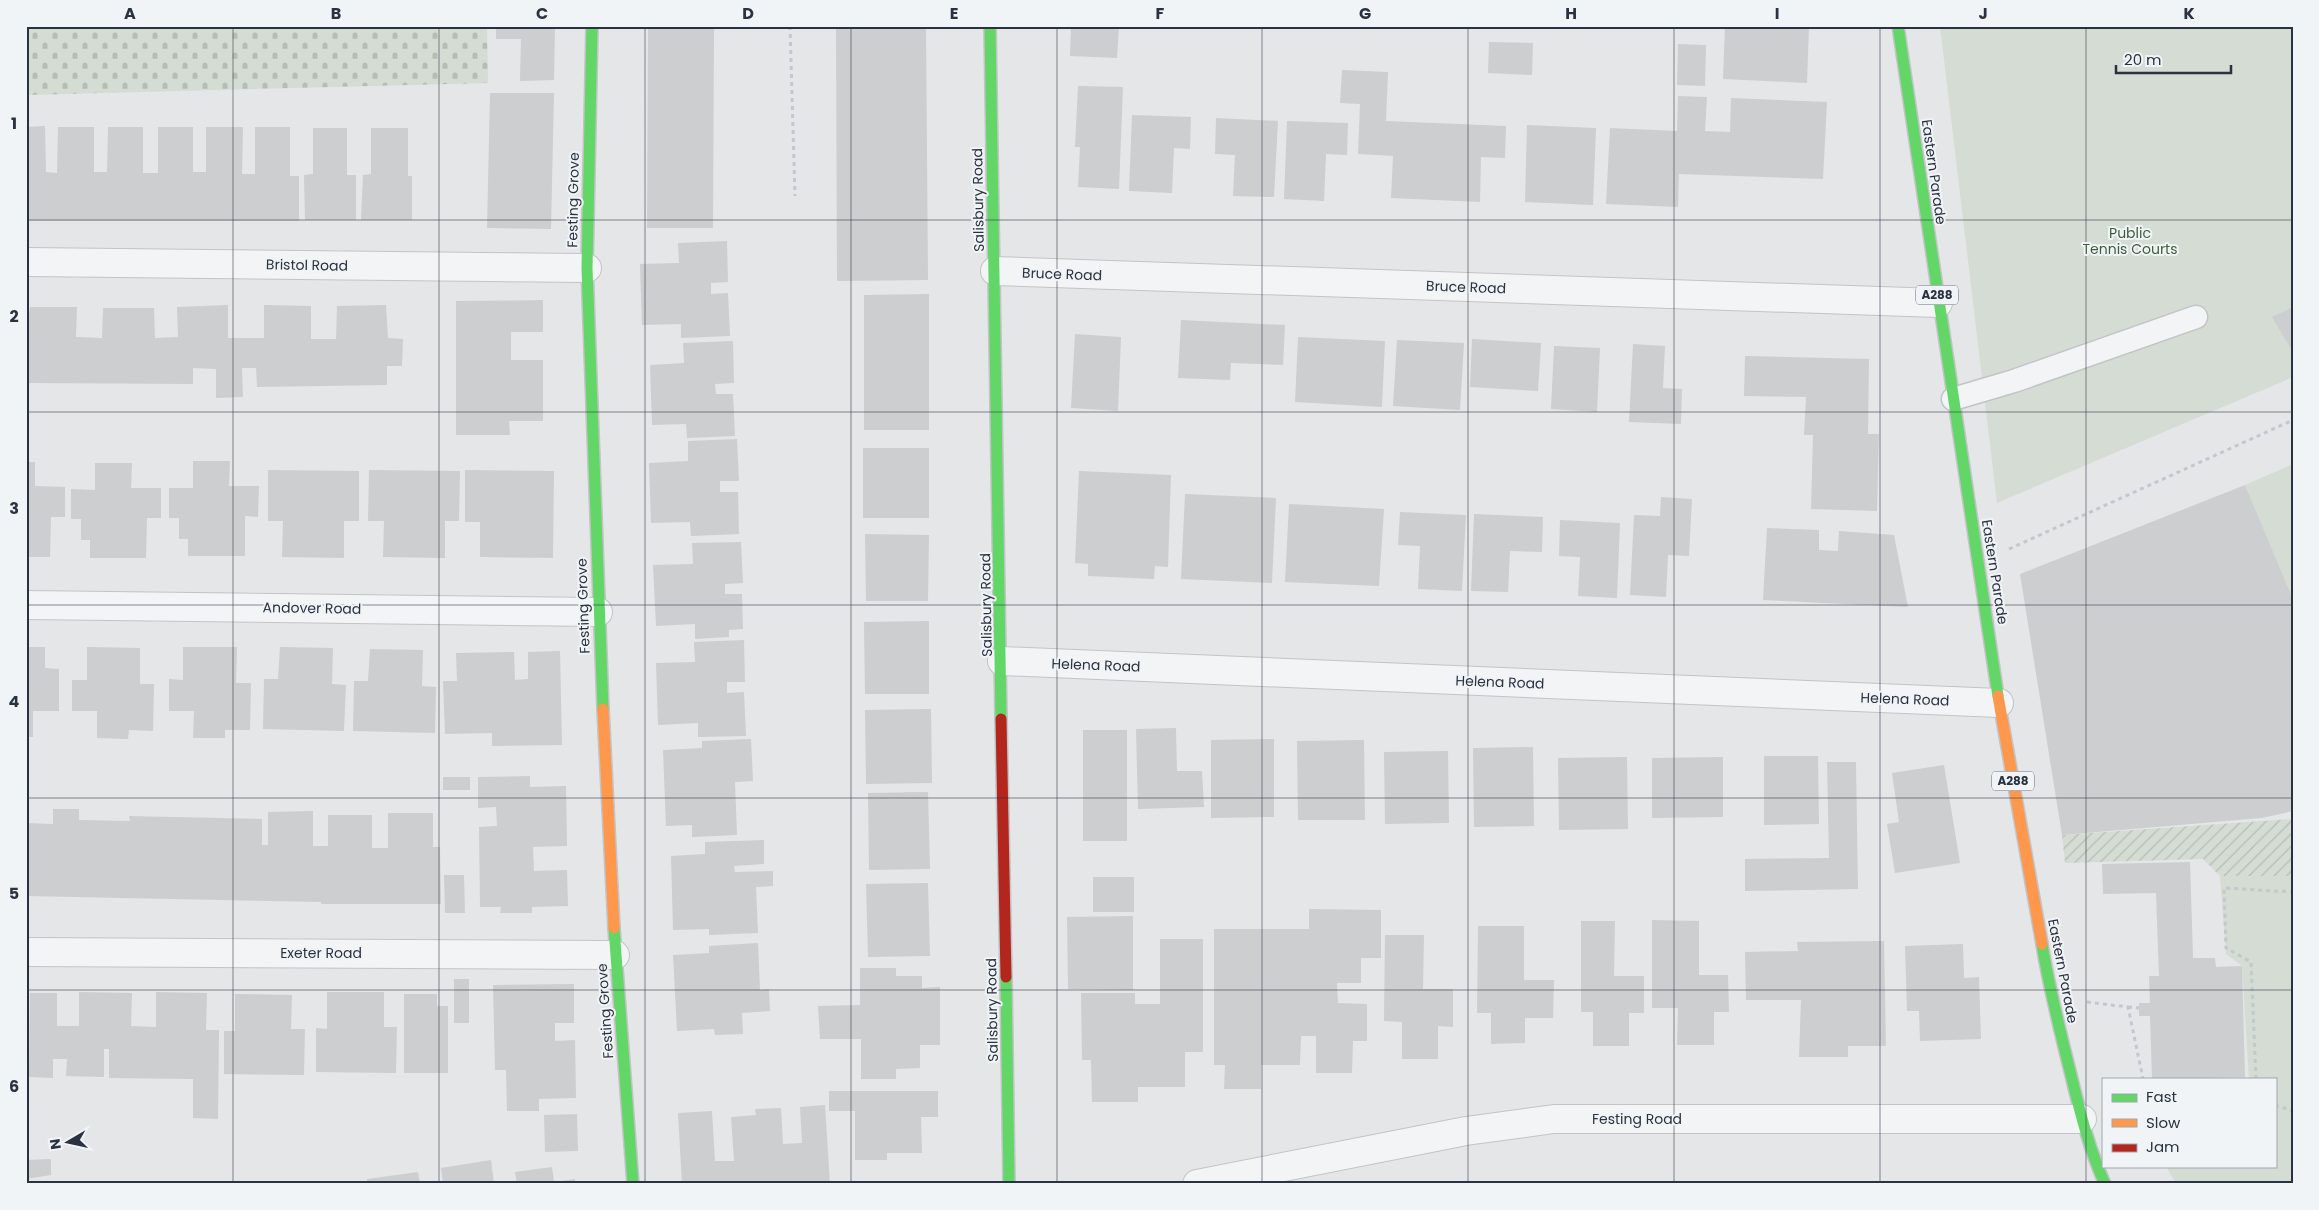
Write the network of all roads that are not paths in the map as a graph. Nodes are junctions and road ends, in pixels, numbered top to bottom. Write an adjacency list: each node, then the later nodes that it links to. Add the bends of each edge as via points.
1 (592, 26): 5 (street, Festing Grove)
2 (990, 26): 6 (street, Salisbury Road)
3 (1898, 26): 7 (street, Eastern Parade / A288)
4 (26, 262): 5 (street, Bristol Road)
5 (587, 268): 11 (street, Festing Grove)
6 (995, 271): 7 (street, Bruce Road); 12 (street, Salisbury Road)
7 (1938, 304): 9 (street, Eastern Parade / A288)
8 (2196, 317): 9 (lane)
9 (1953, 399): 13 (street, Eastern Parade / A288)
10 (26, 605): 11 (street, Andover Road)
11 (598, 612): 15 (street, Festing Grove)
12 (1002, 661): 13 (street, Helena Road); 19 (street, Salisbury Road)
13 (1999, 703): 16 (street, Eastern Parade / A288, via 2051,997)
14 (26, 952): 15 (street, Exeter Road)
15 (615, 955): 18 (street, Festing Grove)
16 (2082, 1119): 17 (street, Festing Road, via 1554,1120 1466,1131); 21 (street, A288)
17 (1234, 1180): 20 (street, Festing Road)
18 (633, 1184)
19 (1009, 1184)
20 (1197, 1184)
21 (2105, 1184)

